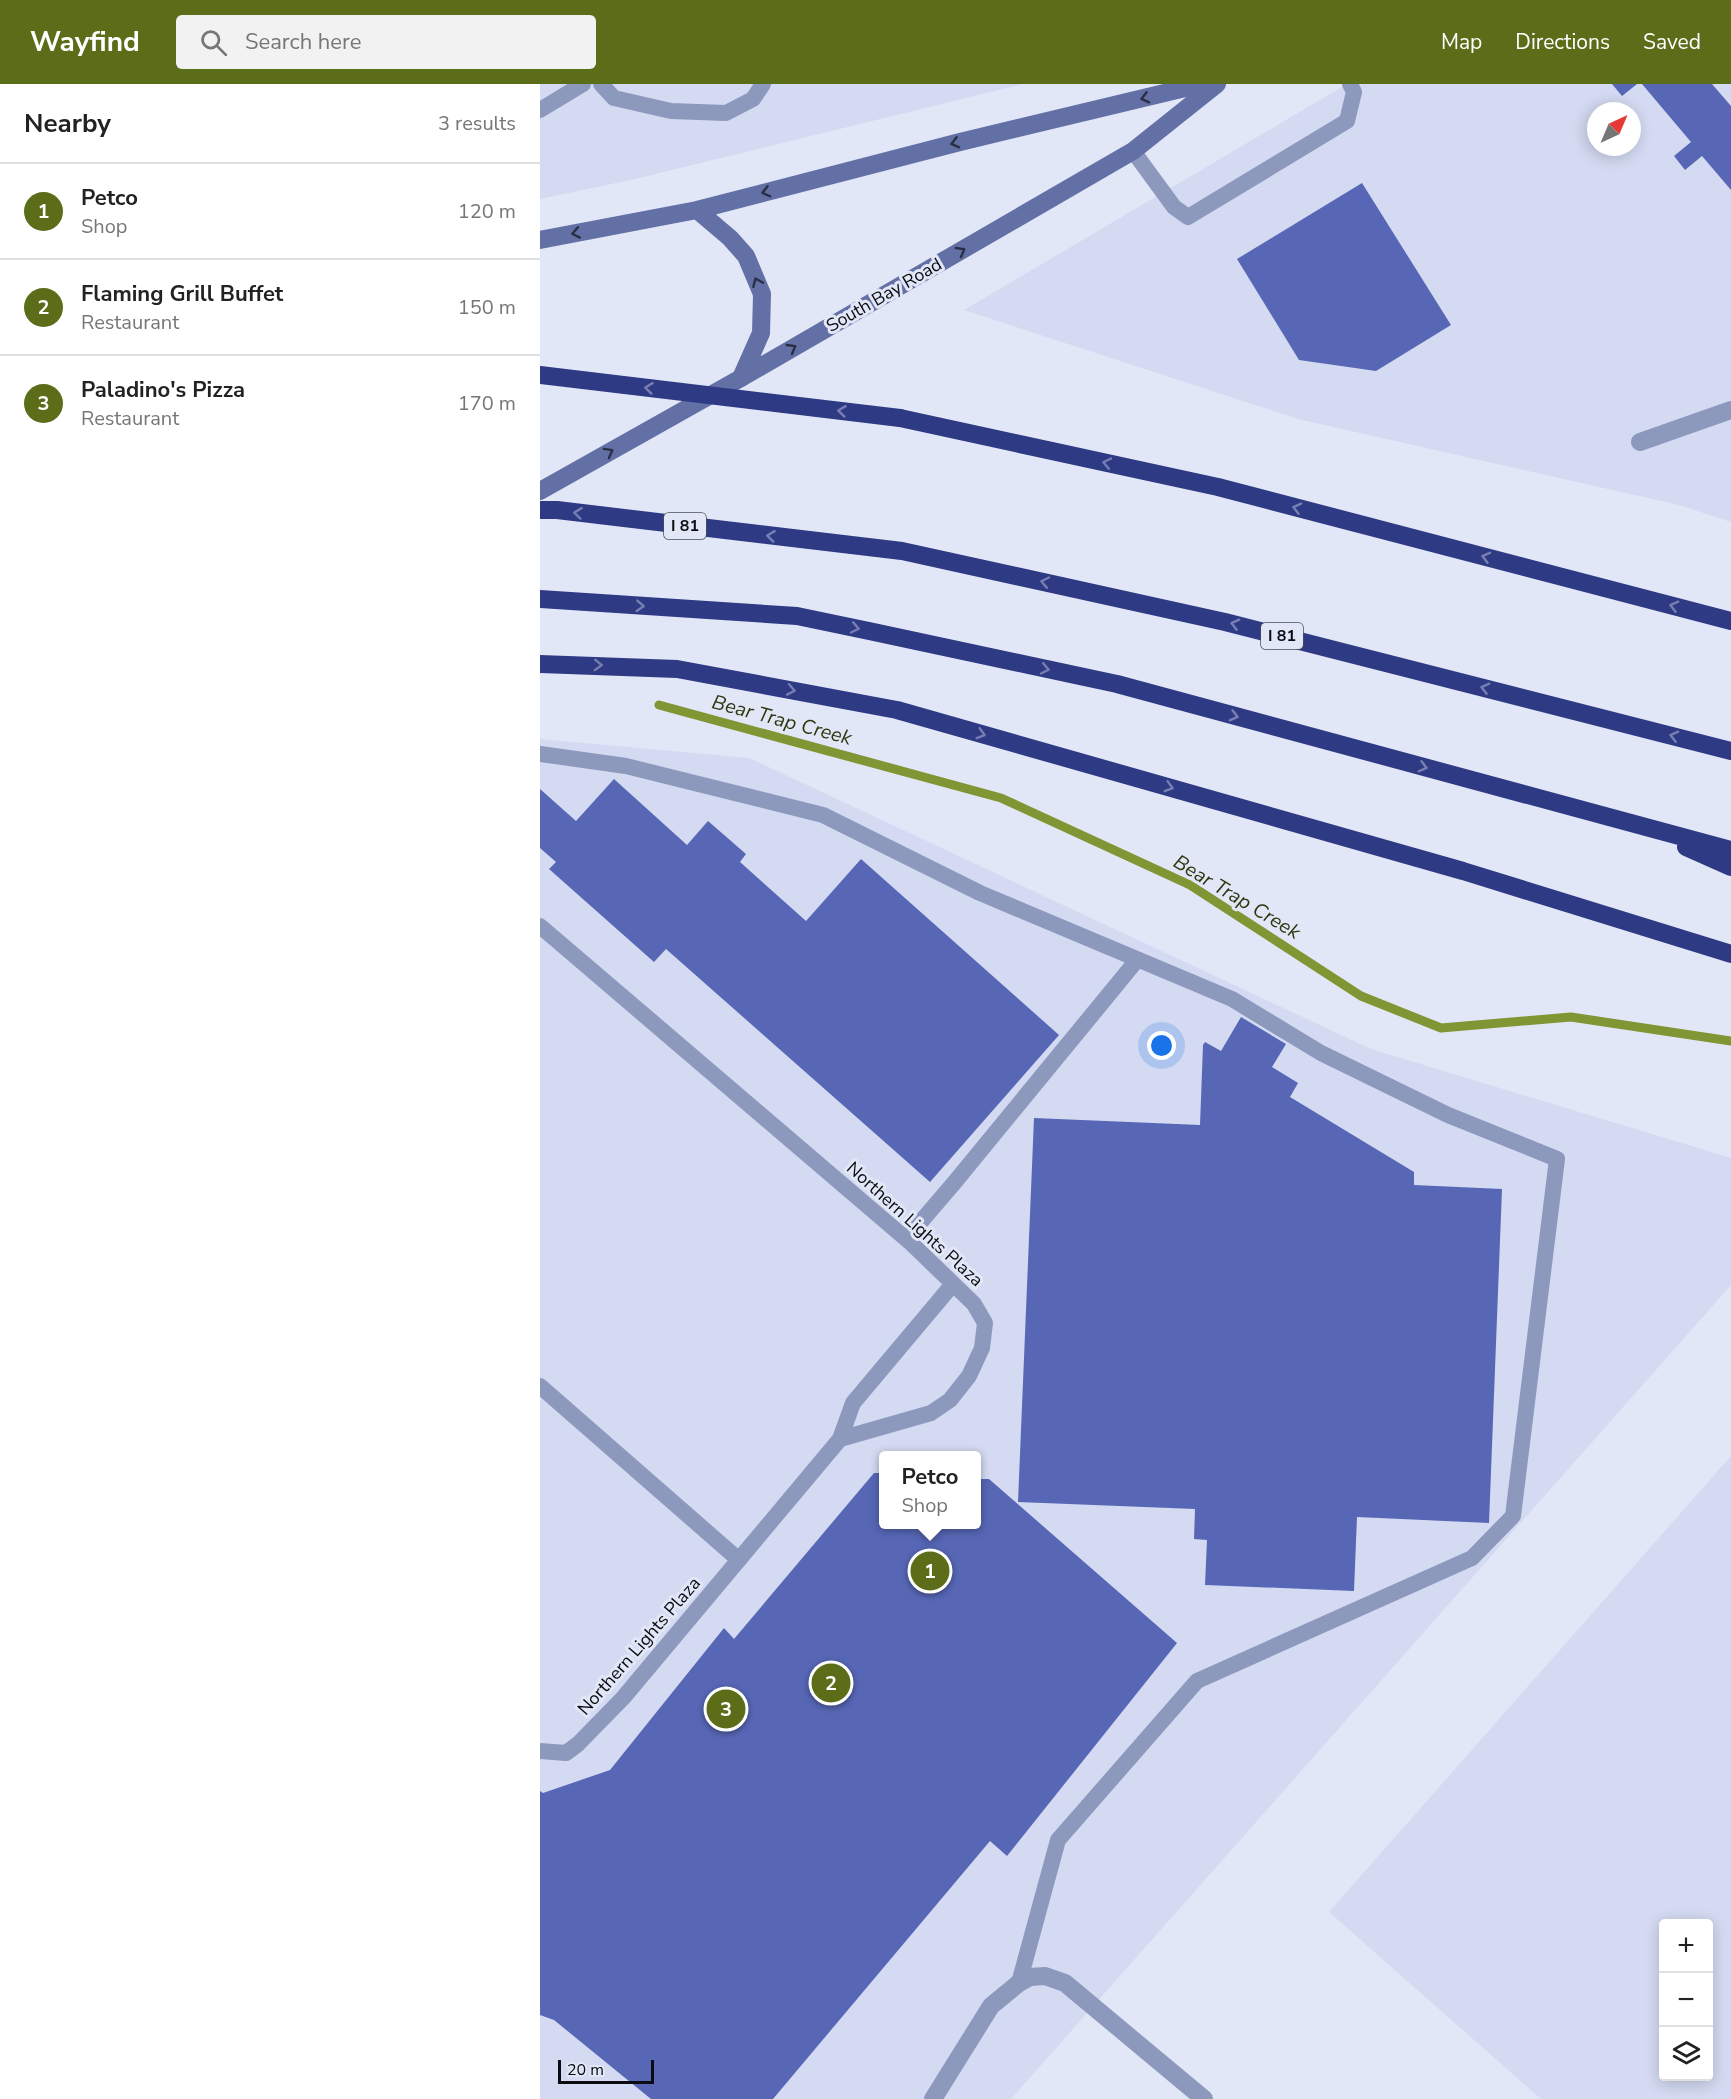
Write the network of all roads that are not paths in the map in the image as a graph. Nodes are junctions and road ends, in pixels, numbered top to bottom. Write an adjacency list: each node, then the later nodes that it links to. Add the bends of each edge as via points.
1 (583, 84): 7 (lane)
2 (601, 84): 3 (lane, via 614,98 671,111 726,113 753,99)
3 (763, 84)
4 (1202, 84): 9 (main road, one-way to 9)
5 (1216, 84): 8 (main road, South Bay Road)
6 (1350, 84): 8 (lane, via 1354,92 1347,121 1188,217 1174,207)
7 (540, 110)
8 (1133, 151): 12 (main road, South Bay Road, one-way to 8)
9 (697, 210): 10 (main road, one-way to 10); 12 (main road, one-way to 9, via 761,333 762,294 746,256)
10 (540, 240)
11 (540, 375): 18 (highway, one-way to 11, bridge, via 1218,487 900,418)
12 (741, 378): 15 (main road, South Bay Road, one-way to 12)
13 (1731, 410): 14 (street)
14 (1640, 442)
15 (540, 491)
16 (540, 510): 20 (highway, I 81, one-way to 16, via 1225,622 902,551)
17 (540, 599): 22 (highway, one-way to 22, via 797,616 1117,684)
18 (1731, 621)
19 (540, 664): 26 (highway, one-way to 26, via 677,669 897,710 1463,871)
20 (1731, 751)
21 (540, 754): 27 (lane, via 626,766 823,815 980,893)
22 (1632, 823): 23 (highway); 24 (highway)
23 (1731, 850)
24 (1731, 867)
25 (540, 926): 28 (lane, Northern Lights Plaza)
26 (1731, 954)
27 (1137, 960): 28 (lane); 34 (lane, via 1232,999 1321,1053 1448,1115 1557,1159 1513,1516 1472,1558 1197,1681 1058,1840)
28 (906, 1239): 29 (lane, Northern Lights Plaza)
29 (953, 1284): 31 (lane, via 853,1403); 31 (lane, Northern Lights Plaza, via 974,1304 985,1323 982,1348 969,1376 950,1400 931,1413)
30 (540, 1386): 32 (lane)
31 (840, 1439): 32 (lane, Northern Lights Plaza)
32 (739, 1560): 33 (lane, Northern Lights Plaza, via 623,1698 579,1744 566,1754)
33 (540, 1751)
34 (1019, 1983): 35 (street, via 990,2007); 36 (street, via 1045,1976 1065,1983)
35 (933, 2099)
36 (1204, 2099)

